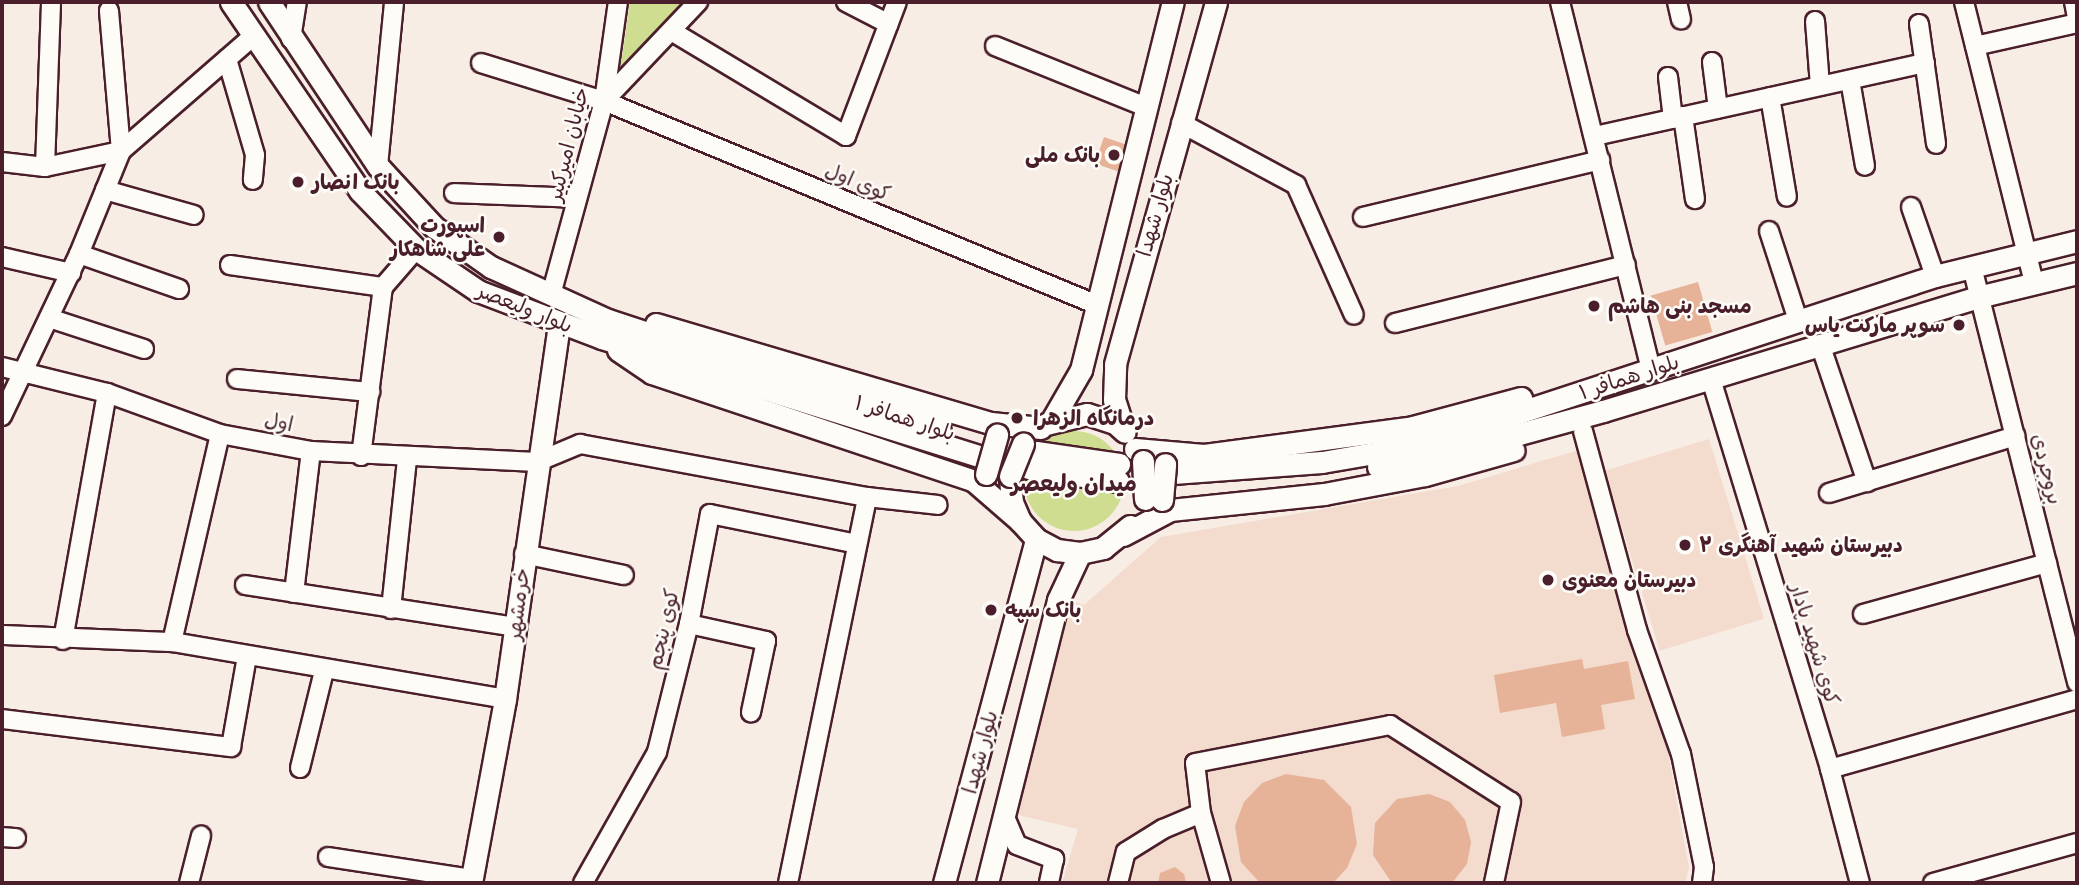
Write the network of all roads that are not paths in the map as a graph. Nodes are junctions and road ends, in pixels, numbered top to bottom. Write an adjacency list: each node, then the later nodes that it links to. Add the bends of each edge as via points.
1 (51, 2): 48 (street)
2 (231, 2): 24 (main road, بلوار ولیعصر)
3 (269, 2): 25 (main road, بلوار ولیعصر)
4 (297, 2): 25 (street)
5 (394, 2): 46 (street)
6 (618, 2): 36 (street, خیابان امیرکبیر)
7 (698, 2): 23 (street)
8 (846, 2): 21 (street)
9 (897, 2): 21 (street)
10 (1173, 2): 37 (main road, بلوار شهدا)
11 (1216, 2): 40 (main road, بلوار شهدا)
12 (1560, 2): 41 (street)
13 (1677, 2): 18 (street)
14 (1964, 2): 27 (street)
15 (2074, 2): 17 (street)
16 (109, 11): 43 (street)
17 (2077, 17)
18 (1681, 20)
19 (1815, 21): 34 (street)
20 (2077, 23): 27 (street)
21 (889, 24): 23 (street, via 846,136)
22 (1919, 24): 31 (street)
23 (673, 32): 36 (street)
24 (252, 37): 28 (street); 60 (main road, بلوار ولیعصر, via 360,191)
25 (291, 39): 46 (main road, بلوار ولیعصر)
26 (995, 46): 37 (street)
27 (1975, 46): 62 (street)
28 (227, 59): 43 (street); 49 (street, via 255,155)
29 (1712, 62): 38 (street)
30 (481, 63): 36 (street, کوی اول)
31 (1925, 63): 33 (street); 42 (street)
32 (1668, 77): 39 (street)
33 (1850, 80): 34 (street); 47 (street)
34 (1820, 86): 35 (street)
35 (1770, 97): 38 (street); 52 (street)
36 (604, 102): 53 (street, خیابان امیرکبیر); 75 (street, کوی اول)
37 (1146, 107): 75 (main road, بلوار شهدا)
38 (1718, 108): 39 (street)
39 (1678, 118): 41 (street); 54 (street)
40 (1181, 123): 76 (street, via 1296,185); 95 (main road, بلوار شهدا, via 1115,364 1114,400)
41 (1595, 136): 44 (street)
42 (1936, 144)
43 (121, 151): 48 (street); 50 (street)
44 (1600, 160): 57 (street); 65 (street)
45 (2, 162): 48 (street)
46 (378, 166): 73 (main road, بلوار ولیعصر, via 435,227 491,267)
47 (1865, 166)
48 (45, 167)
49 (253, 180)
50 (105, 190): 56 (street); 61 (street)
51 (454, 193): 53 (street)
52 (1787, 197)
53 (578, 198): 73 (street, خیابان امیرکبیر)
54 (1695, 199)
55 (1911, 207): 69 (street)
56 (194, 215)
57 (1363, 217)
58 (1769, 230): 78 (street)
59 (2077, 242): 62 (main road, بلوار همافر ۱)
60 (416, 249): 71 (street); 80 (main road, بلوار ولیعصر, via 478,290)
61 (79, 254): 67 (street); 72 (street)
62 (2024, 254): 66 (main road, بلوار همافر ۱); 70 (street)
63 (2, 257): 67 (street)
64 (230, 265): 71 (street)
65 (1626, 265): 79 (street); 86 (street)
66 (1972, 267): 69 (main road, بلوار همافر ۱); 74 (street, بروجردی)
67 (71, 273): 77 (street)
68 (2077, 273): 70 (main road, بلوار همافر ۱)
69 (1935, 276): 78 (main road, بلوار همافر ۱)
70 (2034, 283): 74 (main road, بلوار همافر ۱)
71 (383, 287): 89 (street)
72 (178, 289)
73 (551, 295): 81 (main road, بلوار ولیعصر)
74 (1982, 296): 82 (main road, بلوار همافر ۱); 98 (street, بروجردی)
75 (1095, 304): 94 (main road, بلوار شهدا, via 1081,370)
76 (1354, 315)
77 (49, 318): 83 (street); 85 (street)
78 (1798, 320): 86 (main road, بلوار همافر ۱)
79 (1395, 323)
80 (559, 324): 81 (main road, بلوار ولیعصر); 104 (main road, خرمشهر)
81 (605, 329): 91 (main road, بلوار ولیعصر); 100 (main road, via 667,324); 100 (main road, via 652,373)
82 (1820, 344): 88 (main road, بلوار همافر ۱); 106 (street)
83 (144, 349)
84 (2, 367): 85 (street, اول)
85 (23, 368): 90 (street, اول); 93 (street)
86 (1651, 371): 107 (main road, بلوار همافر ۱, via 1420,445)
87 (237, 379): 89 (street)
88 (1711, 379): 92 (main road, بلوار همافر ۱); 135 (street, کوی شهید پادار)
89 (370, 392): 101 (street)
90 (107, 393): 97 (street, اول); 125 (street)
91 (819, 399): 100 (main road, بلوار همافر ۱)
92 (1603, 411): 96 (main road); 107 (main road, بلوار همافر ۱, via 1424,460 1247,483)
93 (2, 416)
94 (1047, 424): 95 (main road, via 1102,416); 100 (main road); 103 (main road)
95 (1124, 430): 105 (main road)
96 (1583, 431): 107 (main road, via 1425,475 1324,494); 151 (street, via 1637,630 1681,754 1704,867)
97 (220, 434): 99 (street, اول); 126 (street)
98 (2015, 436): 106 (street); 116 (street, بروجردی)
99 (311, 451): 101 (street, اول); 119 (street)
100 (987, 453): 111 (main road)
101 (361, 456): 102 (street, اول)
102 (407, 459): 104 (street, اول); 120 (street)
103 (1025, 460): 105 (main road); 111 (main road, via 1012,502)
104 (537, 462): 109 (street, via 580,444); 115 (main road, خرمشهر)
105 (1129, 464): 107 (main road, bridge); 107 (main road)
106 (1867, 482): 108 (street)
107 (1165, 483): 114 (main road, via 1123,535 1103,548)
108 (1829, 493)
109 (867, 498): 110 (street); 113 (street)
110 (938, 505)
111 (1020, 521): 112 (main road)
112 (1036, 539): 114 (main road, via 1057,550); 145 (main road, بلوار شهدا)
113 (857, 544): 122 (street, کوی پنجم, via 710,514); 144 (street)
114 (1080, 553): 137 (main road, بلوار شهدا, via 1058,600)
115 (524, 555): 117 (street); 123 (main road, خرمشهر)
116 (2047, 563): 121 (street); 129 (street, بروجردی)
117 (624, 575)
118 (245, 585): 119 (street)
119 (294, 593): 120 (street)
120 (391, 609): 123 (street)
121 (1863, 614)
122 (690, 624): 132 (street, via 766,641); 143 (street, کوی پنجم, via 657,752)
123 (516, 627): 130 (main road, خرمشهر)
124 (2, 635): 125 (street)
125 (62, 640): 126 (street)
126 (172, 642): 127 (street)
127 (247, 656): 128 (street); 133 (street, via 231,747)
128 (324, 671): 130 (street); 134 (street)
129 (2077, 683)
130 (505, 699): 141 (main road, خرمشهر)
131 (2077, 699): 135 (street)
132 (751, 712)
133 (2, 719)
134 (300, 768)
135 (1830, 769): 152 (street, کوی شهید پادار)
136 (1201, 813): 148 (street, via 1126,852); 149 (street); 150 (street, via 1195,763 1390,725 1511,802)
137 (1005, 817): 146 (main road, بلوار شهدا); 147 (street, via 1017,845 1055,859)
138 (201, 836): 142 (street)
139 (2077, 843): 153 (street)
140 (328, 857): 141 (street)
141 (471, 881)
142 (189, 883)
143 (583, 883)
144 (788, 883)
145 (944, 883)
146 (987, 883)
147 (1049, 883)
148 (1118, 883)
149 (1221, 883)
150 (1494, 883)
151 (1702, 883)
152 (1860, 883)
153 (1933, 883)

